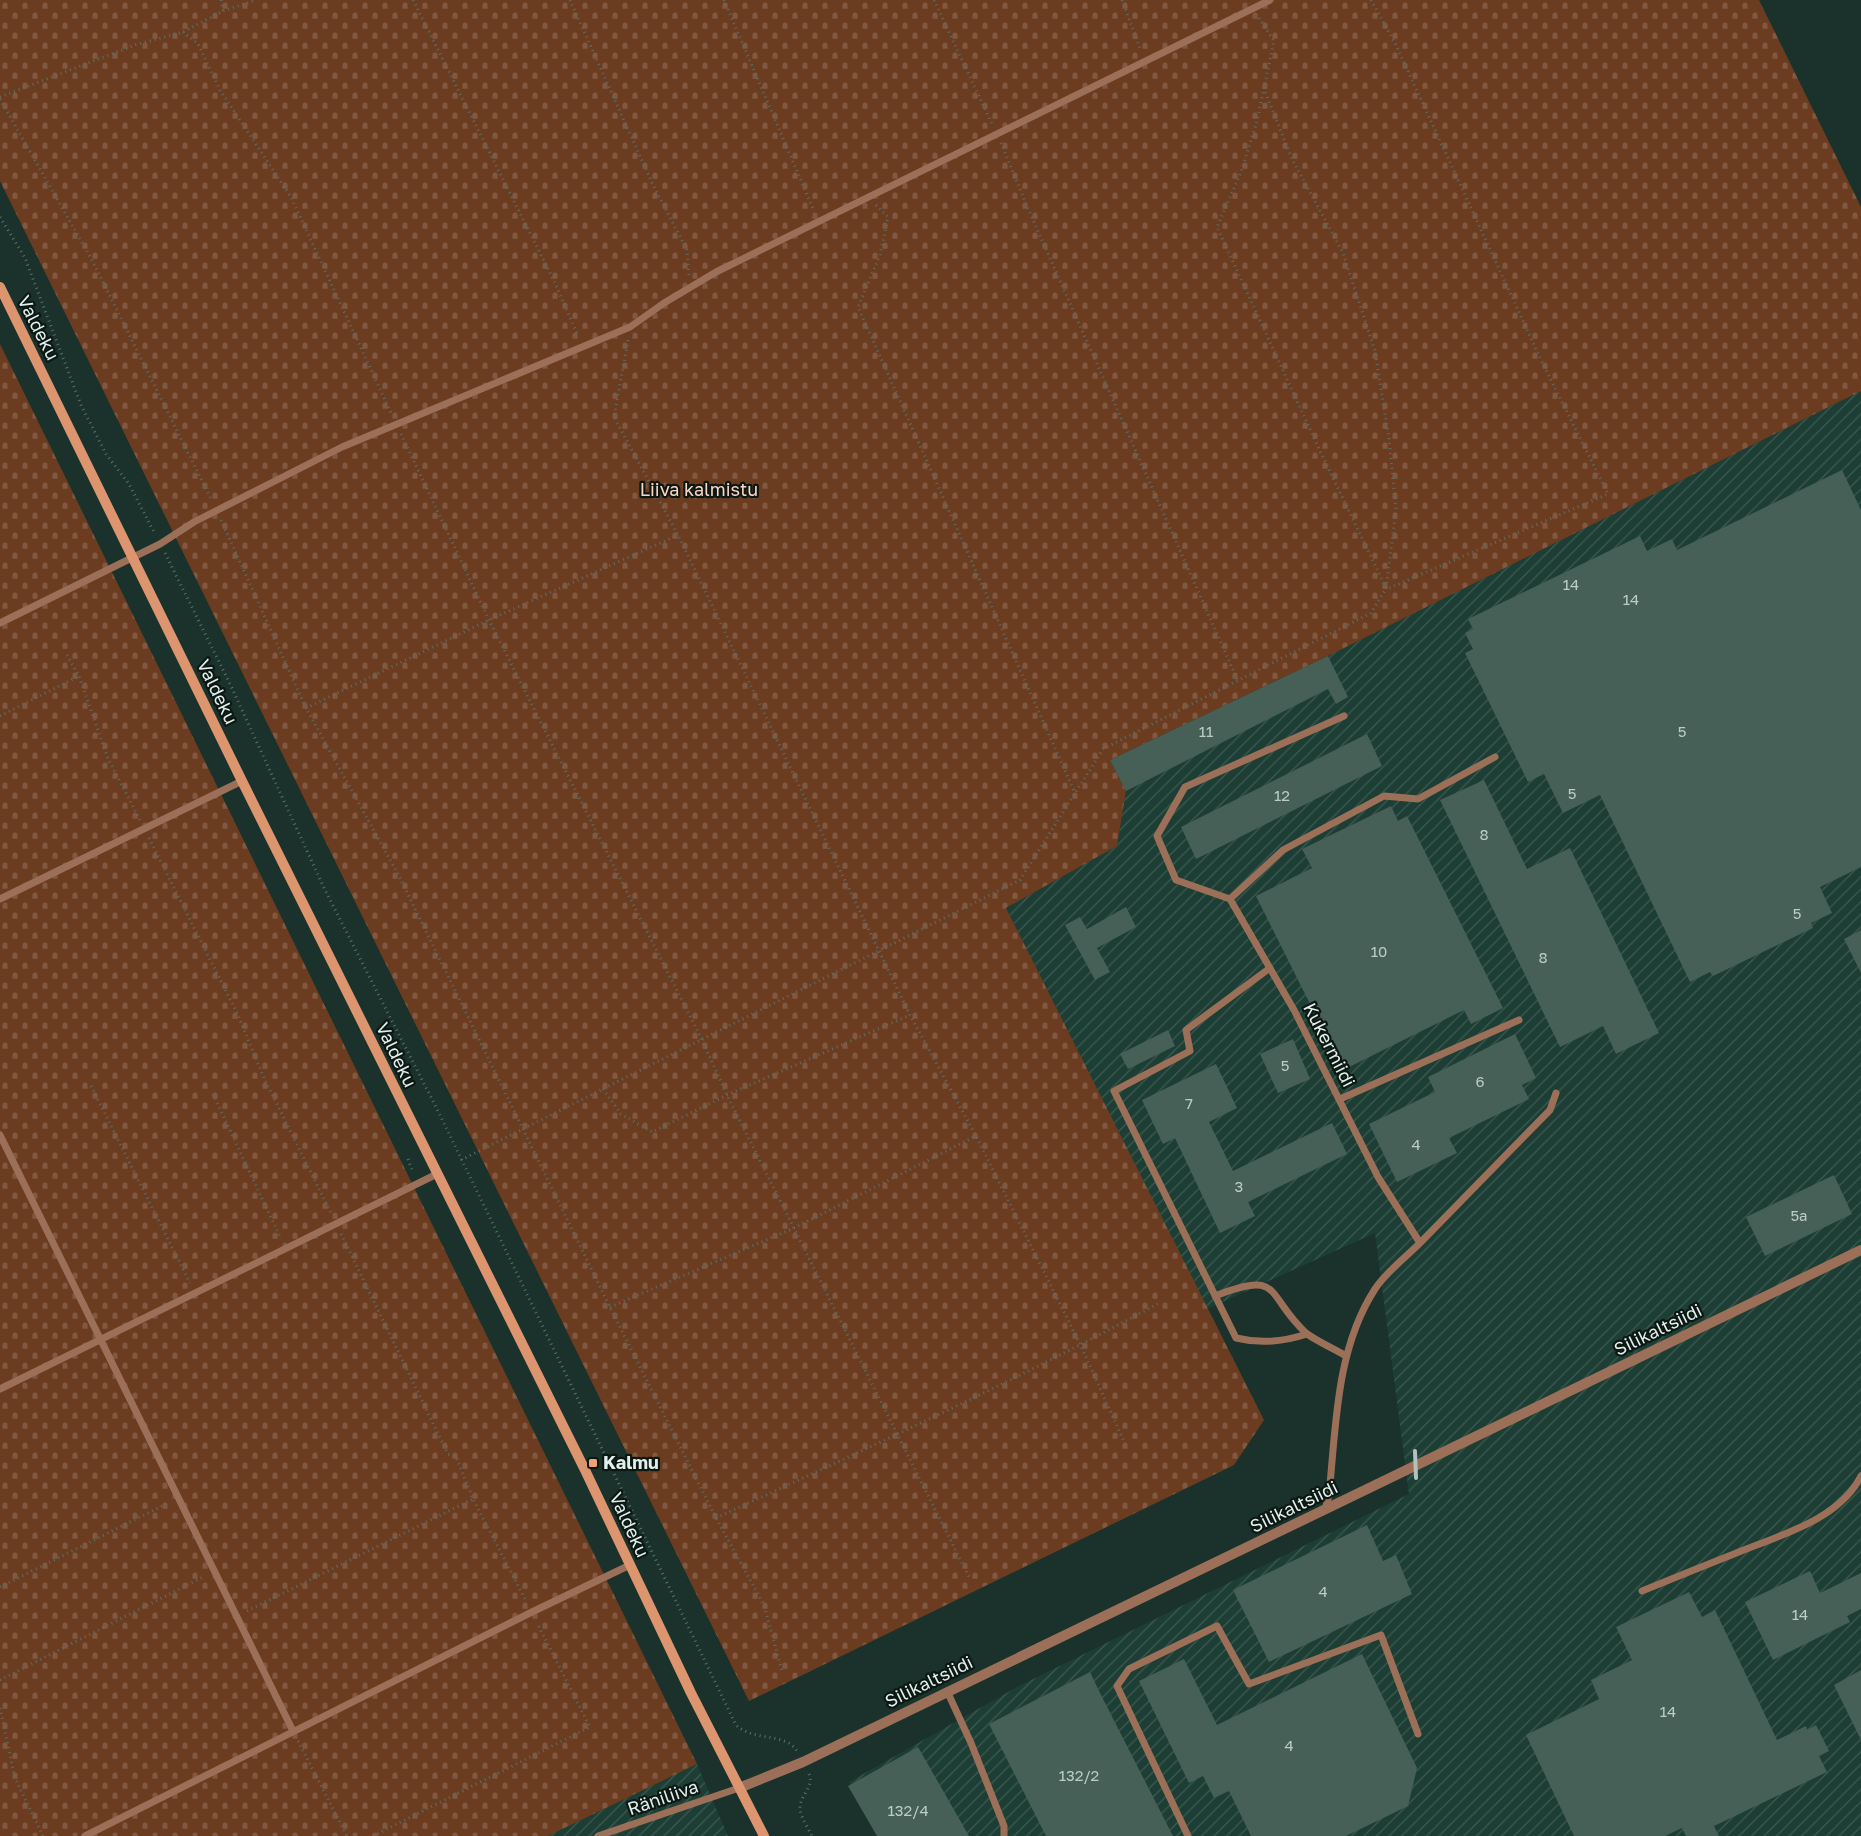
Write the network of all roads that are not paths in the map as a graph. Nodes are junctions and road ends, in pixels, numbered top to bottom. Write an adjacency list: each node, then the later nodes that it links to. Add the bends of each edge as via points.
1 (1270, 0): 3 (lane, via 691,287 630,327 342,447 194,522)
2 (0, 287): 3 (street, Valdeku)
3 (134, 557): 4 (lane); 7 (street, Valdeku)
4 (0, 623)
5 (1344, 716): 9 (lane, via 1185,787 1157,836 1176,880)
6 (1495, 757): 9 (lane, via 1418,799 1384,796 1283,850)
7 (242, 781): 8 (lane); 15 (street, Valdeku)
8 (0, 899)
9 (1230, 899): 10 (lane, Kukermiidi)
10 (1270, 968): 13 (lane, Kukermiidi); 18 (lane, via 1186,1030 1190,1051 1114,1092)
11 (1519, 1020): 13 (lane)
12 (1556, 1093): 16 (lane, via 1550,1110)
13 (1340, 1099): 16 (lane, Kukermiidi, via 1378,1177)
14 (0, 1135): 20 (lane)
15 (437, 1174): 20 (lane); 25 (street, Valdeku)
16 (1420, 1243): 21 (lane, via 1376,1288 1356,1324)
17 (1861, 1250): 24 (street, Silikaltsiidi)
18 (1215, 1296): 19 (lane, via 1254,1283 1272,1290); 19 (lane, via 1236,1338 1251,1342 1285,1341)
19 (1307, 1334): 21 (lane)
20 (100, 1340): 22 (lane); 28 (lane)
21 (1346, 1356): 24 (lane)
22 (0, 1389)
23 (1861, 1476): 26 (lane, via 1835,1506 1804,1525)
24 (1325, 1510): 27 (street, Silikaltsiidi)
25 (630, 1565): 28 (lane); 30 (street, Valdeku)
26 (1642, 1591)
27 (947, 1691): 30 (street, Silikaltsiidi, via 803,1762); 34 (lane, via 997,1808)
28 (293, 1731): 31 (lane)
29 (1418, 1734): 35 (lane, via 1381,1635 1249,1684 1217,1626 1129,1669 1117,1686)
30 (739, 1788): 32 (lane, Räniliiva); 33 (street, Valdeku)
31 (85, 1836)
32 (598, 1836)
33 (764, 1836)
34 (1004, 1836)
35 (1188, 1836)

